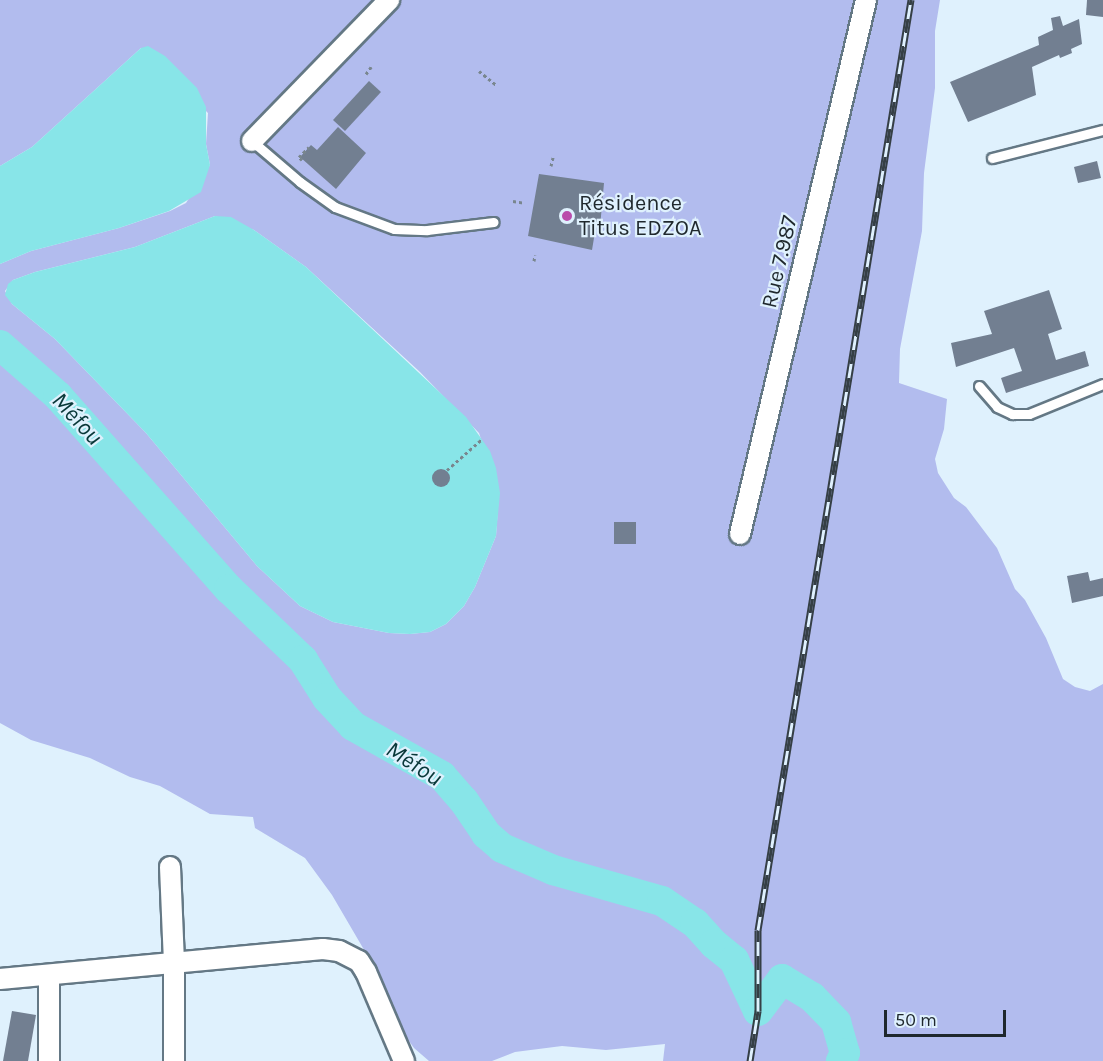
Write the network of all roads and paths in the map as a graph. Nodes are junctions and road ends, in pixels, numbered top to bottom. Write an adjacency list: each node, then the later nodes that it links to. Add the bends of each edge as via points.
1 (389, 0): 8 (street)
2 (864, 1): 23 (street, Rue 7.987)
3 (370, 67): 5 (path)
4 (479, 70): 6 (path)
5 (366, 75)
6 (496, 85)
7 (1103, 130): 11 (lane)
8 (252, 141): 16 (lane, via 335,207 394,229 427,230)
9 (309, 147): 12 (path, via 299,157)
10 (553, 157): 13 (path)
11 (992, 158)
12 (302, 159)
13 (551, 166)
14 (513, 201): 15 (path)
15 (525, 203)
16 (494, 222)
17 (535, 255): 18 (path)
18 (534, 261)
19 (1103, 384): 20 (lane, via 1029,414 1012,414 997,407)
20 (979, 386)
21 (482, 439): 22 (path)
22 (447, 470)
23 (740, 534)
24 (170, 867): 25 (street)
25 (174, 963): 26 (street); 29 (street); 30 (street, via 323,949 339,951 359,962 366,972)
26 (49, 975): 27 (street); 28 (street)
27 (0, 979)
28 (49, 1061)
29 (174, 1061)
30 (405, 1061)

